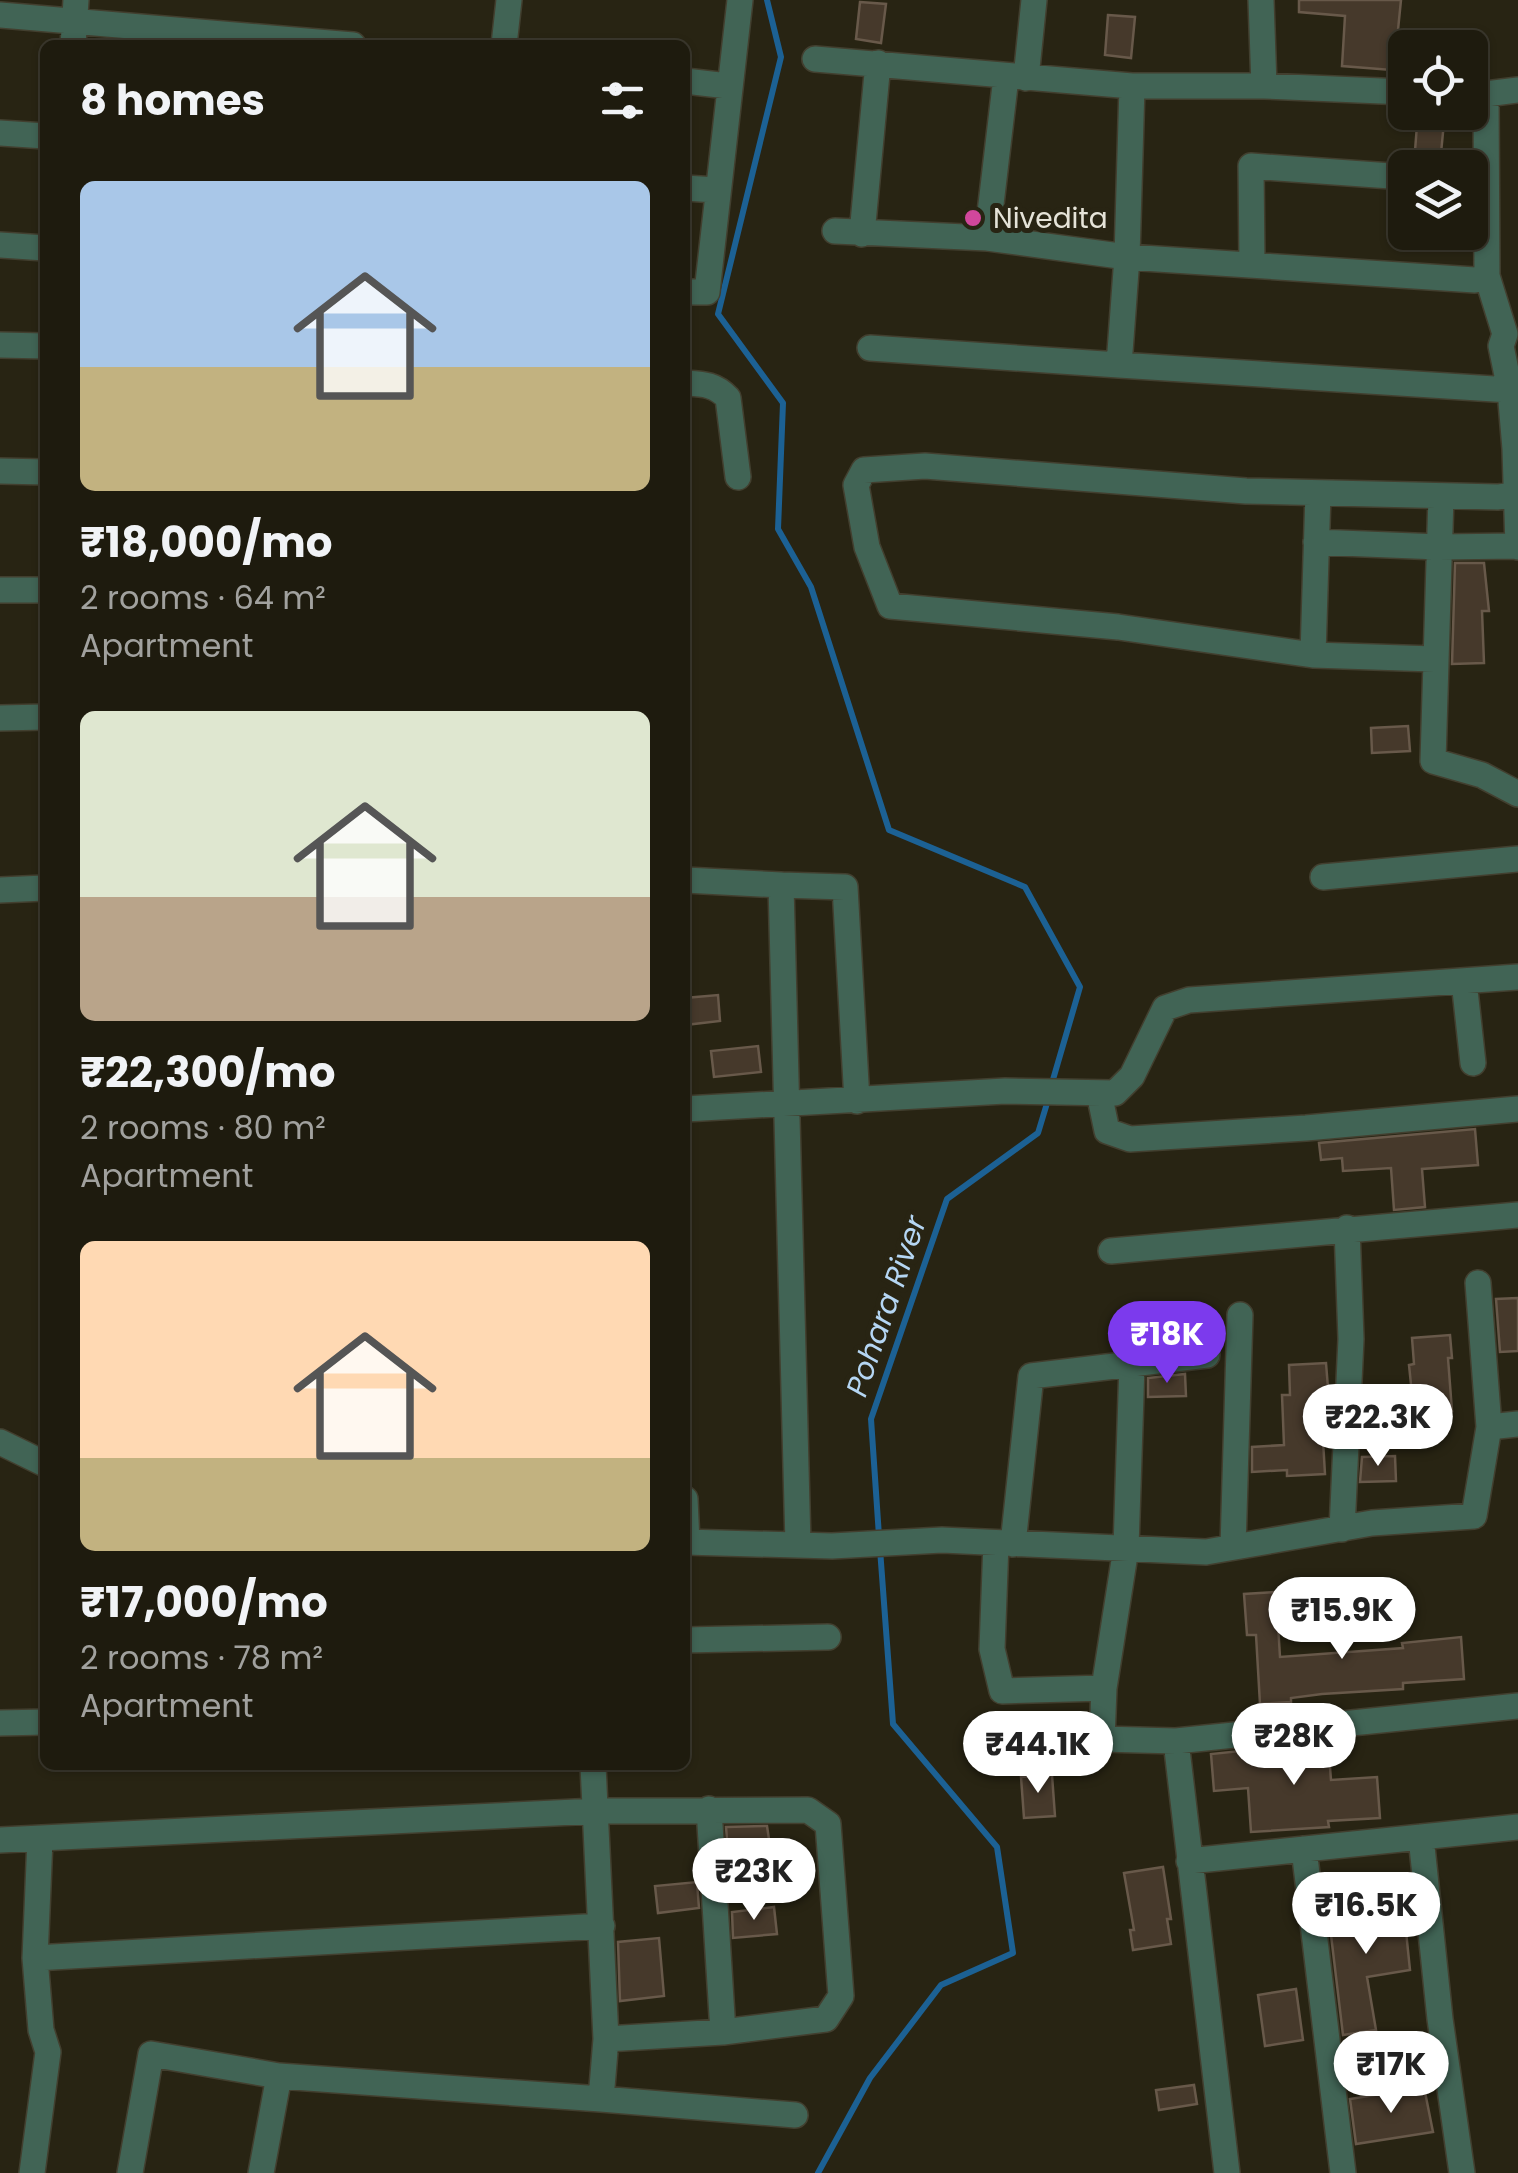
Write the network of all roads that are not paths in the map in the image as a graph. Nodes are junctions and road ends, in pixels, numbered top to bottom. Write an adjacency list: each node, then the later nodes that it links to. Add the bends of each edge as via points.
1 (509, 0): 8 (street)
2 (740, 0): 13 (street)
3 (1034, 0): 11 (street)
4 (1261, 0): 15 (street)
5 (0, 15): 6 (street)
6 (74, 22): 7 (street)
7 (258, 40)
8 (505, 40)
9 (816, 59): 10 (street)
10 (878, 63): 11 (street); 25 (street)
11 (1016, 78): 14 (street); 26 (street)
12 (690, 82): 13 (street)
13 (728, 86): 23 (street)
14 (1132, 86): 15 (street); 30 (street)
15 (1264, 86): 17 (street)
16 (1518, 90): 18 (street)
17 (1388, 91)
18 (1488, 93)
19 (0, 133): 20 (street)
20 (40, 136)
21 (1388, 175): 31 (street, via 1251,166)
22 (690, 188): 23 (street)
23 (716, 190): 33 (street, via 707,292)
24 (835, 231): 25 (street)
25 (862, 234): 26 (street)
26 (987, 238): 30 (street)
27 (0, 245): 28 (street)
28 (40, 248)
29 (1484, 250): 32 (street)
30 (1127, 257): 31 (street); 38 (street)
31 (1252, 265): 32 (street)
32 (1486, 276): 36 (street)
33 (690, 292)
34 (0, 345): 35 (street)
35 (40, 346)
36 (1510, 346): 40 (street)
37 (870, 348): 38 (street)
38 (1118, 366): 40 (street)
39 (690, 382): 44 (street, via 719,388 728,398)
40 (1510, 390): 41 (street)
41 (1516, 449): 46 (street)
42 (0, 471): 43 (street)
43 (40, 472)
44 (738, 478)
45 (1318, 493): 47 (street); 48 (street); 53 (street, via 925,466 864,470 856,485 868,547 890,606 1118,627)
46 (1517, 494): 47 (street); 49 (street)
47 (1442, 496): 50 (street)
48 (1316, 542): 50 (street); 53 (street)
49 (1517, 546): 50 (street)
50 (1439, 547): 54 (street)
51 (0, 590): 52 (street)
52 (40, 590)
53 (1313, 655): 54 (street)
54 (1434, 658): 57 (street, via 1433,761)
55 (40, 717): 56 (street)
56 (0, 718)
57 (1518, 794)
58 (1518, 859): 59 (street)
59 (1323, 877)
60 (690, 880): 61 (street)
61 (781, 885): 68 (street, via 845,887); 69 (street)
62 (40, 888): 63 (street)
63 (0, 890)
64 (1518, 977): 65 (street)
65 (1464, 981): 66 (street); 67 (street, via 1189,1000 1164,1008 1132,1076 1114,1093)
66 (1472, 1064)
67 (1091, 1093): 68 (street); 70 (street, via 1107,1131 1130,1139)
68 (857, 1100): 69 (street)
69 (784, 1105): 71 (street); 86 (street)
70 (1518, 1108)
71 (690, 1109)
72 (1518, 1214): 73 (street)
73 (1347, 1228): 74 (street); 83 (street, via 1351,1339)
74 (1111, 1251)
75 (1478, 1283): 80 (street)
76 (1240, 1315): 87 (street)
77 (1207, 1355): 78 (street)
78 (1132, 1364): 85 (street, via 1031,1376); 88 (street)
79 (1518, 1424): 80 (street)
80 (1489, 1427): 83 (street, via 1474,1516)
81 (0, 1442): 82 (street)
82 (40, 1462)
83 (1342, 1528): 87 (street)
84 (690, 1542): 86 (street)
85 (1004, 1543): 86 (street); 88 (street); 91 (street, via 992,1649 1002,1691)
86 (798, 1546)
87 (1233, 1547): 88 (street)
88 (1126, 1548): 91 (street)
89 (828, 1637): 90 (street)
90 (690, 1640)
91 (1104, 1688): 95 (street, via 1102,1739)
92 (1518, 1706): 95 (street)
93 (40, 1722): 94 (street)
94 (0, 1723)
95 (1176, 1741): 104 (street)
96 (594, 1770): 98 (street)
97 (710, 1810): 98 (street); 107 (street); 107 (street, via 808,1810 828,1824 841,1996 826,2020)
98 (596, 1811): 101 (street); 105 (street)
99 (1518, 1827): 100 (street)
100 (1422, 1837): 103 (street); 117 (street)
101 (40, 1839): 102 (street); 106 (street)
102 (0, 1840)
103 (1304, 1849): 104 (street); 116 (street)
104 (1189, 1861): 115 (street)
105 (602, 1926): 106 (street); 108 (street)
106 (35, 1958): 112 (street, via 48,2052)
107 (723, 2032): 108 (street)
108 (606, 2039): 110 (street)
109 (280, 2076): 110 (street); 113 (street, via 151,2054); 114 (street)
110 (601, 2099): 111 (street)
111 (795, 2115)
112 (32, 2173)
113 (130, 2173)
114 (261, 2173)
115 (1226, 2173)
116 (1343, 2173)
117 (1462, 2173)

